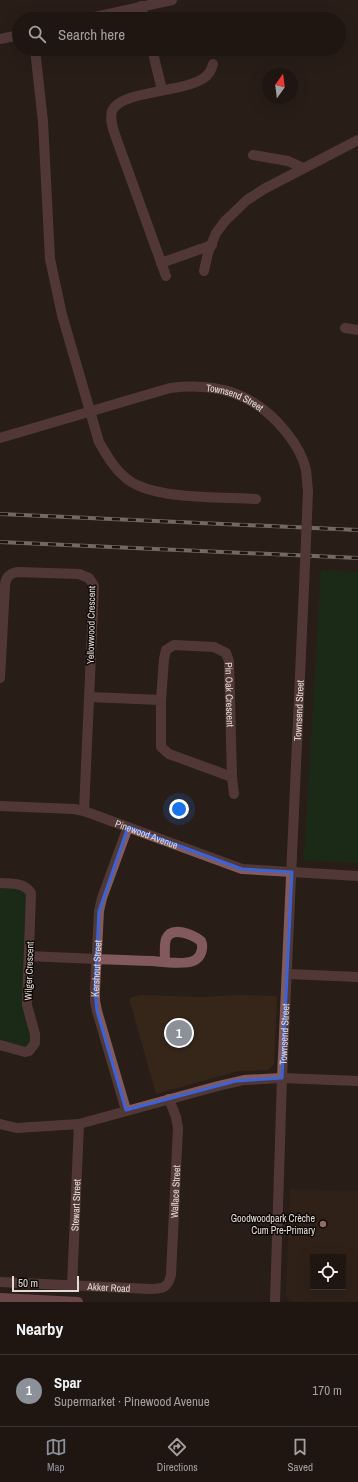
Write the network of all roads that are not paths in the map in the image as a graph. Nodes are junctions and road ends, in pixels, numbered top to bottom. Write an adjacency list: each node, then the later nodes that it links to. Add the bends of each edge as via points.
1 (172, 0): 2 (street)
2 (141, 6): 3 (street); 4 (street)
3 (116, 12)
4 (142, 12)
5 (12, 36): 6 (street)
6 (0, 39)
7 (36, 56): 20 (street, via 43,122 50,258 62,315)
8 (154, 56): 10 (street)
9 (213, 64): 10 (street, via 210,73 202,80 187,86)
10 (162, 90): 15 (street, via 122,101 113,109 111,116 114,132)
11 (358, 140): 13 (street)
12 (253, 155): 13 (street, via 288,161)
13 (303, 168): 14 (street, via 247,200 225,221 216,233)
14 (212, 245): 15 (street); 16 (street)
15 (161, 264): 17 (street)
16 (204, 272)
17 (166, 276)
18 (345, 328): 19 (street)
19 (358, 330)
20 (91, 411): 21 (street, Townsend Street); 22 (street, via 99,442 108,458 123,475 137,485 174,494); 31 (street, Townsend Street, bridge, via 170,388 217,388 243,396 271,414 289,435 300,455 306,469 308,491)
21 (0, 438)
22 (256, 499)
23 (0, 678): 24 (street, Yellowwood Crescent, via 7,577 17,572 79,574 89,578 94,586)
24 (90, 697): 25 (street); 29 (street, Yellowwood Crescent)
25 (161, 700): 26 (street, Pin Oak Crescent, via 162,749 169,754); 26 (street, Pin Oak Crescent, via 166,650 174,645 214,647 226,653 229,661)
26 (232, 777): 27 (street, Pin Oak Crescent)
27 (234, 794)
28 (0, 806): 29 (street, Pinewood Avenue)
29 (84, 811): 30 (street, Pinewood Avenue)
30 (128, 827): 31 (street, Pinewood Avenue, via 242,869); 35 (street, Kershout Street, via 102,898 97,922)
31 (292, 872): 32 (street, Pinewood Avenue); 37 (street, Townsend Street)
32 (358, 876)
33 (0, 883): 34 (street, Wilger Crescent, via 20,884 31,893)
34 (30, 956): 35 (street); 39 (street, Wilger Crescent, via 27,1005 35,1043 25,1052)
35 (96, 959): 36 (street); 43 (street, Kershout Street, via 95,1001)
36 (164, 962)
37 (288, 974): 38 (street); 40 (street, Townsend Street)
38 (358, 977)
39 (0, 1045)
40 (282, 1078): 41 (street); 42 (street, via 236,1081); 51 (street, Townsend Street)
41 (358, 1081)
42 (169, 1099): 43 (street); 47 (street, Wallace Street, via 178,1128 171,1275)
43 (126, 1110): 45 (street)
44 (0, 1124): 45 (street, via 26,1128)
45 (79, 1124): 48 (street, Stewart Street)
46 (0, 1282): 48 (street, Akker Road)
47 (168, 1285): 48 (street, Akker Road, via 158,1289)
48 (72, 1286)
49 (0, 1298): 50 (main road)
50 (78, 1302)
51 (275, 1302)

